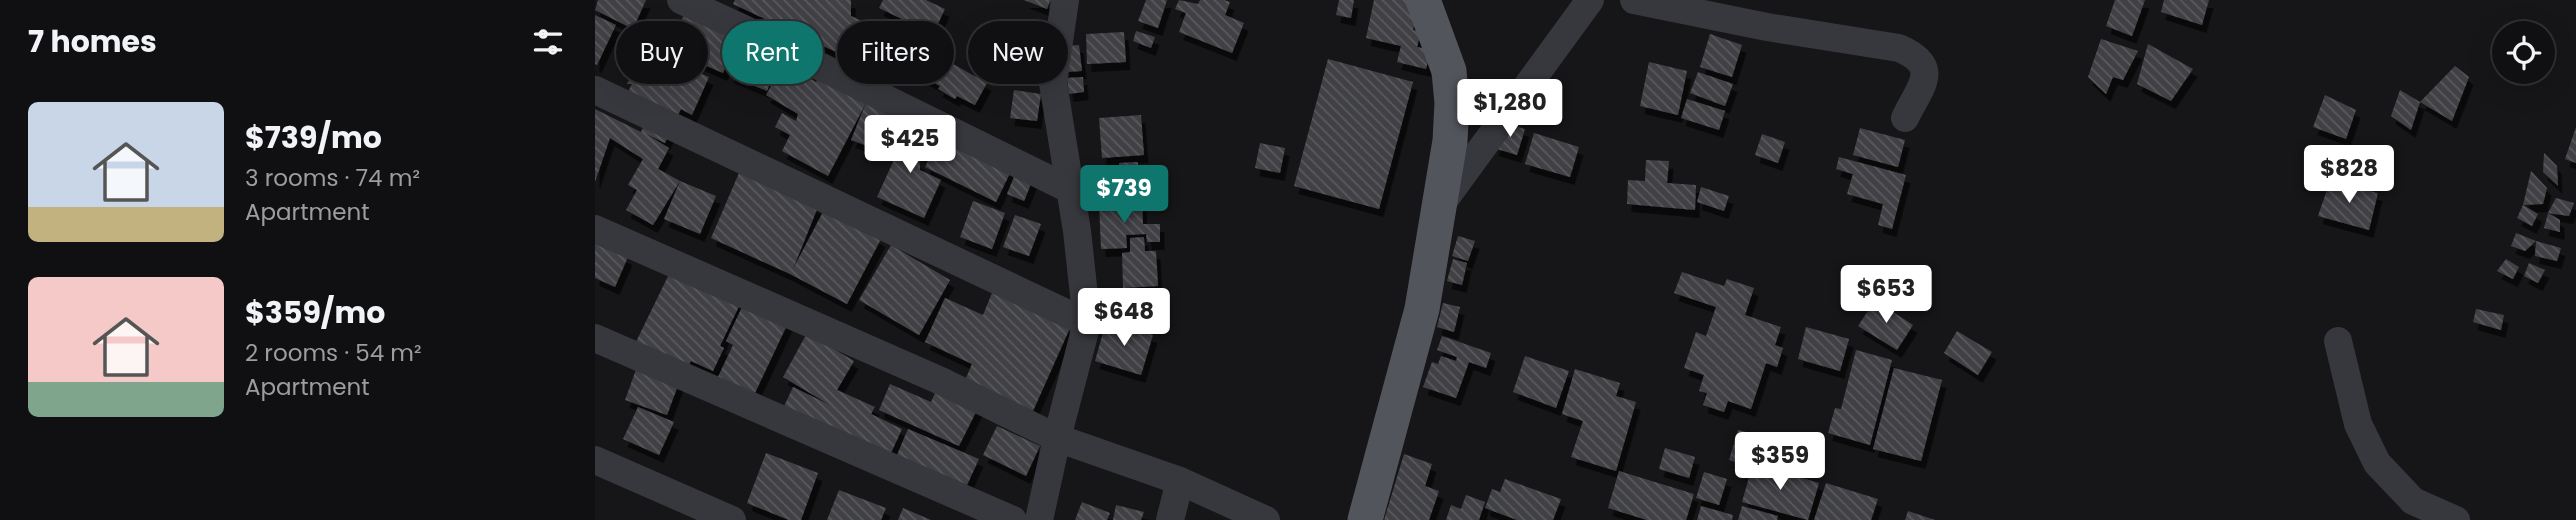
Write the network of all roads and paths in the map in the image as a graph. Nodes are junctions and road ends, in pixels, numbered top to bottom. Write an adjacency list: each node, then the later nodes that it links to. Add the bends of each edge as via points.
1 (681, 0): 8 (street)
2 (1065, 0): 8 (street, via 1053,83)
3 (1423, 0): 9 (main road, via 1449,71 1452,103)
4 (1590, 0): 9 (street)
5 (1634, 0): 7 (street, via 1899,48 1916,55 1926,69)
6 (595, 90): 11 (street)
7 (1905, 118)
8 (1069, 189): 11 (street)
9 (1439, 207): 22 (main road, via 1422,309)
10 (595, 229): 14 (street, via 941,381)
11 (1087, 323): 14 (street)
12 (595, 338): 18 (street)
13 (2338, 341): 23 (street, via 2358,424 2377,463 2413,501)
14 (1057, 438): 16 (street); 19 (street)
15 (595, 460): 17 (street)
16 (1180, 481): 20 (street); 21 (street)
17 (732, 520)
18 (1013, 520)
19 (1039, 520)
20 (1170, 520)
21 (1266, 520)
22 (1365, 520)
23 (2456, 520)

